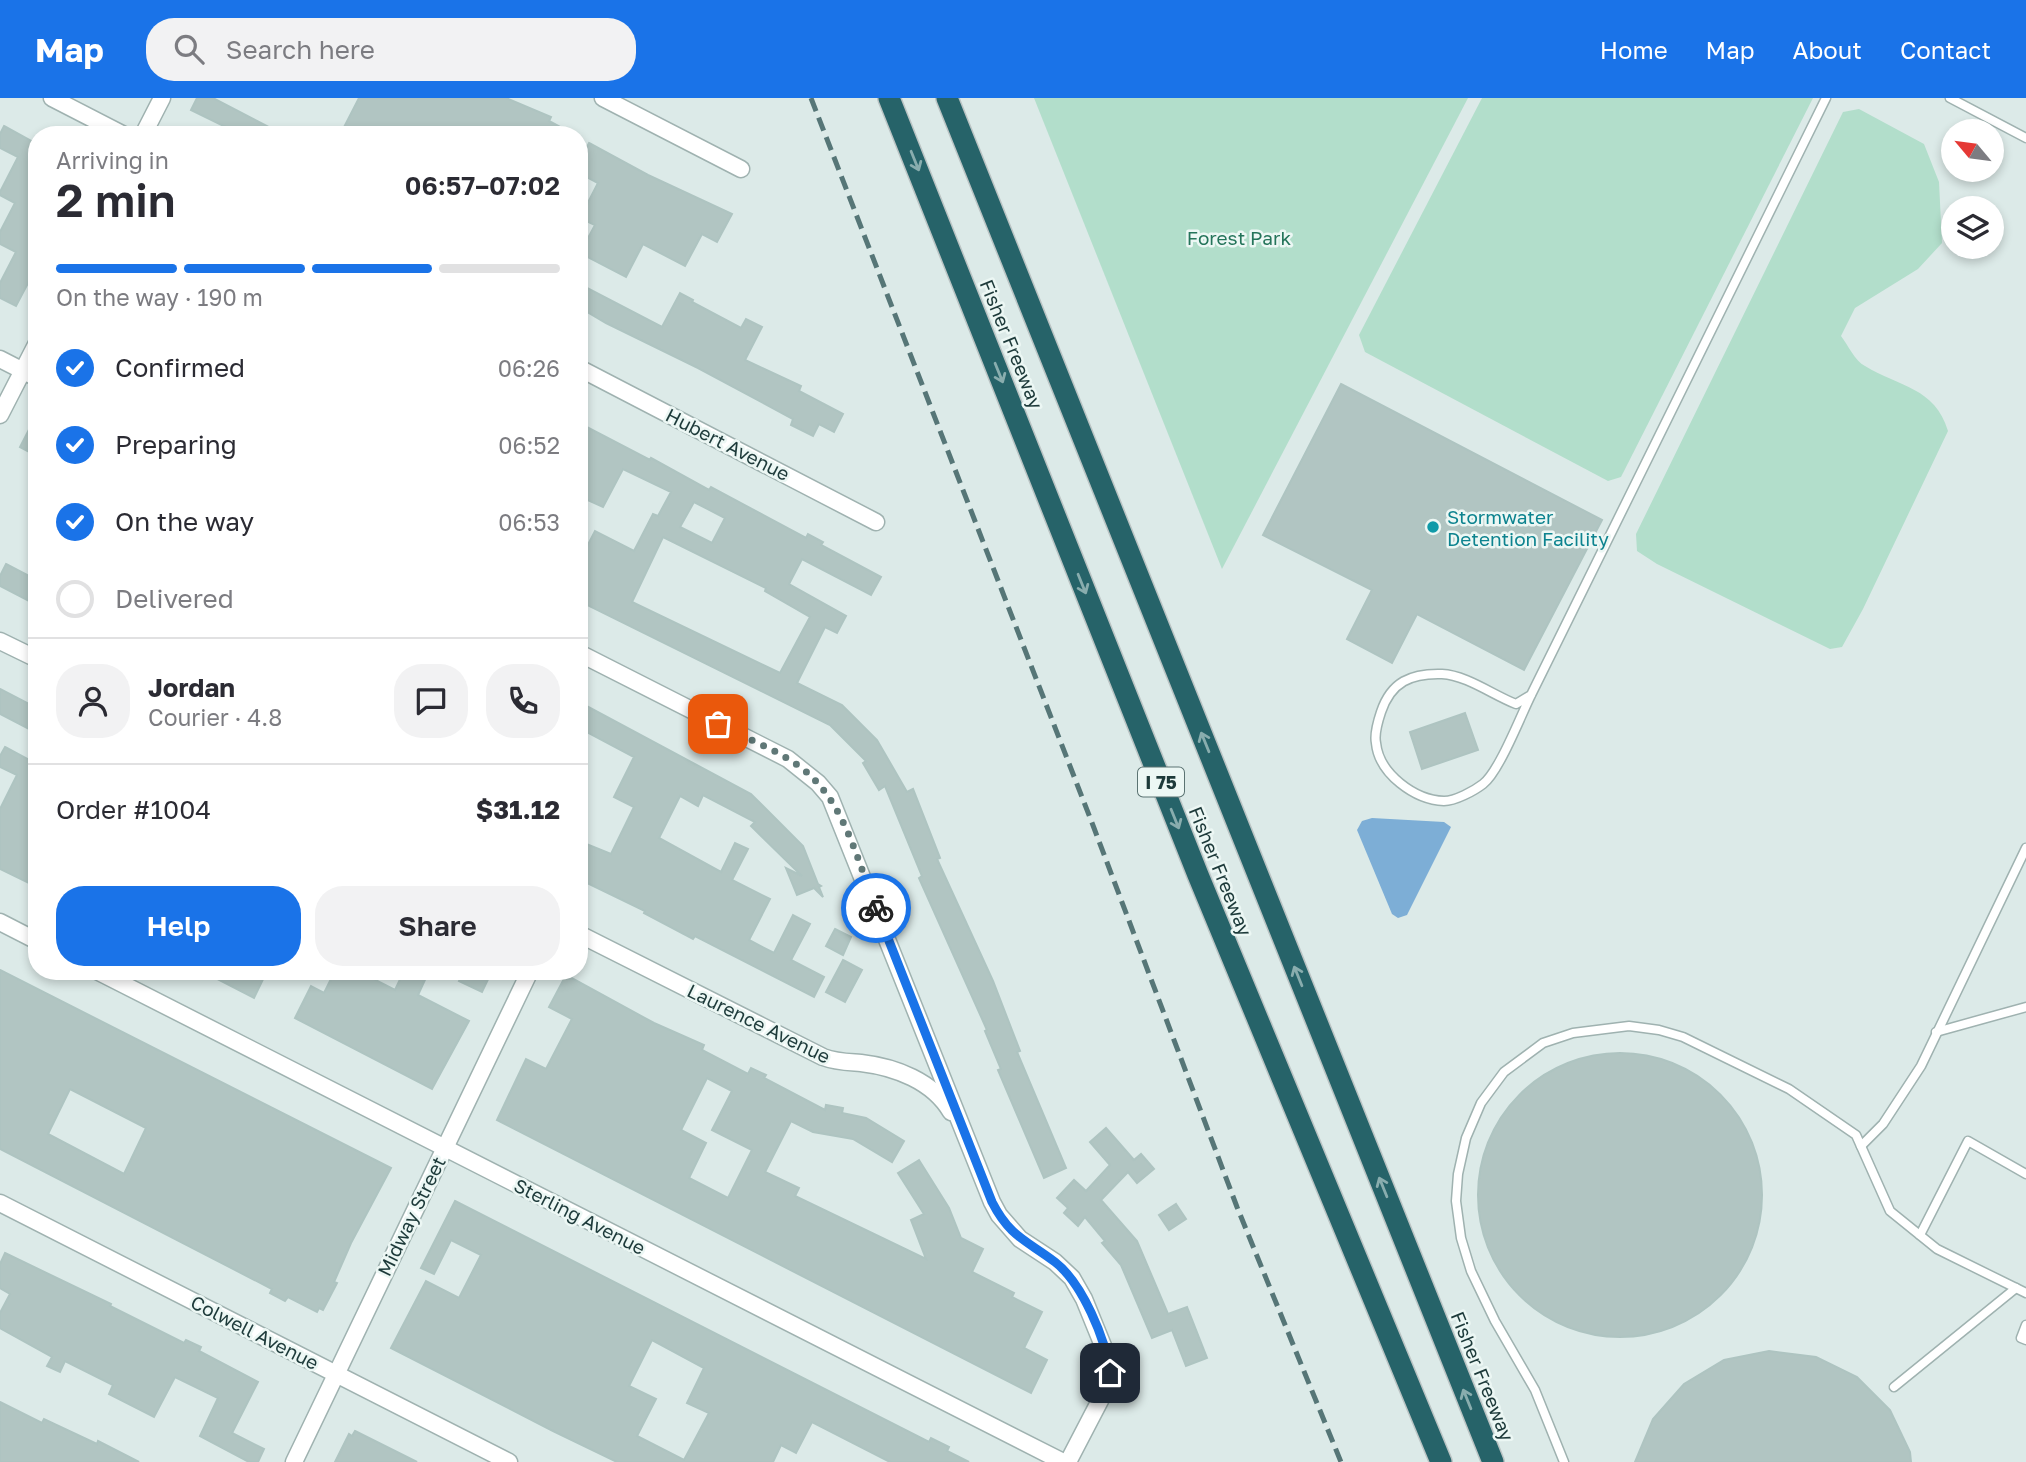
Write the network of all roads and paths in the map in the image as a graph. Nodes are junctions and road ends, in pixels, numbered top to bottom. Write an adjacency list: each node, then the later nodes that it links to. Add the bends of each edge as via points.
1 (52, 98): 8 (street)
2 (162, 98): 9 (street)
3 (603, 98): 11 (street)
4 (890, 98): 44 (highway, Fisher Freeway / I 75, one-way to 44, via 1193,862)
5 (947, 98): 45 (highway, Fisher Freeway / I 75, one-way to 5)
6 (1826, 98): 21 (lane)
7 (1950, 98): 10 (lane)
8 (106, 126)
9 (148, 126)
10 (2026, 138)
11 (741, 169)
12 (0, 359): 13 (street)
13 (28, 373)
14 (588, 373): 17 (street, Hubert Avenue)
15 (28, 377): 16 (street)
16 (0, 415)
17 (876, 522)
18 (0, 641): 19 (street)
19 (28, 655)
20 (588, 658): 30 (street, via 788,760 818,783 837,810)
21 (1531, 695): 21 (lane, via 1516,704 1445,674 1417,675 1397,683 1386,698 1376,744 1385,766 1401,784 1425,798 1447,801 1485,783)
22 (2026, 848): 29 (lane)
23 (0, 922): 24 (street)
24 (28, 936)
25 (588, 939): 30 (street, Laurence Avenue, via 823,1057 910,1076 948,1107)
26 (115, 980): 32 (street, Sterling Avenue)
27 (526, 980): 32 (street, Midway Street)
28 (2026, 1007): 29 (lane)
29 (1936, 1032): 31 (lane, via 1906,1090)
30 (964, 1134): 43 (street, via 999,1215 1020,1239 1072,1279 1108,1358 1107,1387)
31 (1861, 1146): 35 (lane, via 1891,1211); 46 (lane, via 1856,1135 1790,1089 1659,1030 1629,1026 1573,1032 1543,1043 1504,1072 1481,1103 1466,1138 1457,1188 1461,1238 1471,1271 1535,1390)
32 (444, 1147): 39 (street, Midway Street); 43 (street, Sterling Avenue)
33 (2026, 1174): 35 (lane, via 1968,1141)
34 (0, 1203): 39 (street, Colwell Avenue)
35 (1920, 1235): 36 (lane, via 1937,1249)
36 (2023, 1290): 40 (lane)
37 (2026, 1325): 38 (lane, via 2021,1338)
38 (2026, 1340)
39 (336, 1374): 41 (street, Midway Street); 42 (street, Colwell Avenue)
40 (1894, 1387)
41 (294, 1462)
42 (509, 1462)
43 (1065, 1462)
44 (1441, 1462)
45 (1493, 1462)
46 (1564, 1462)

